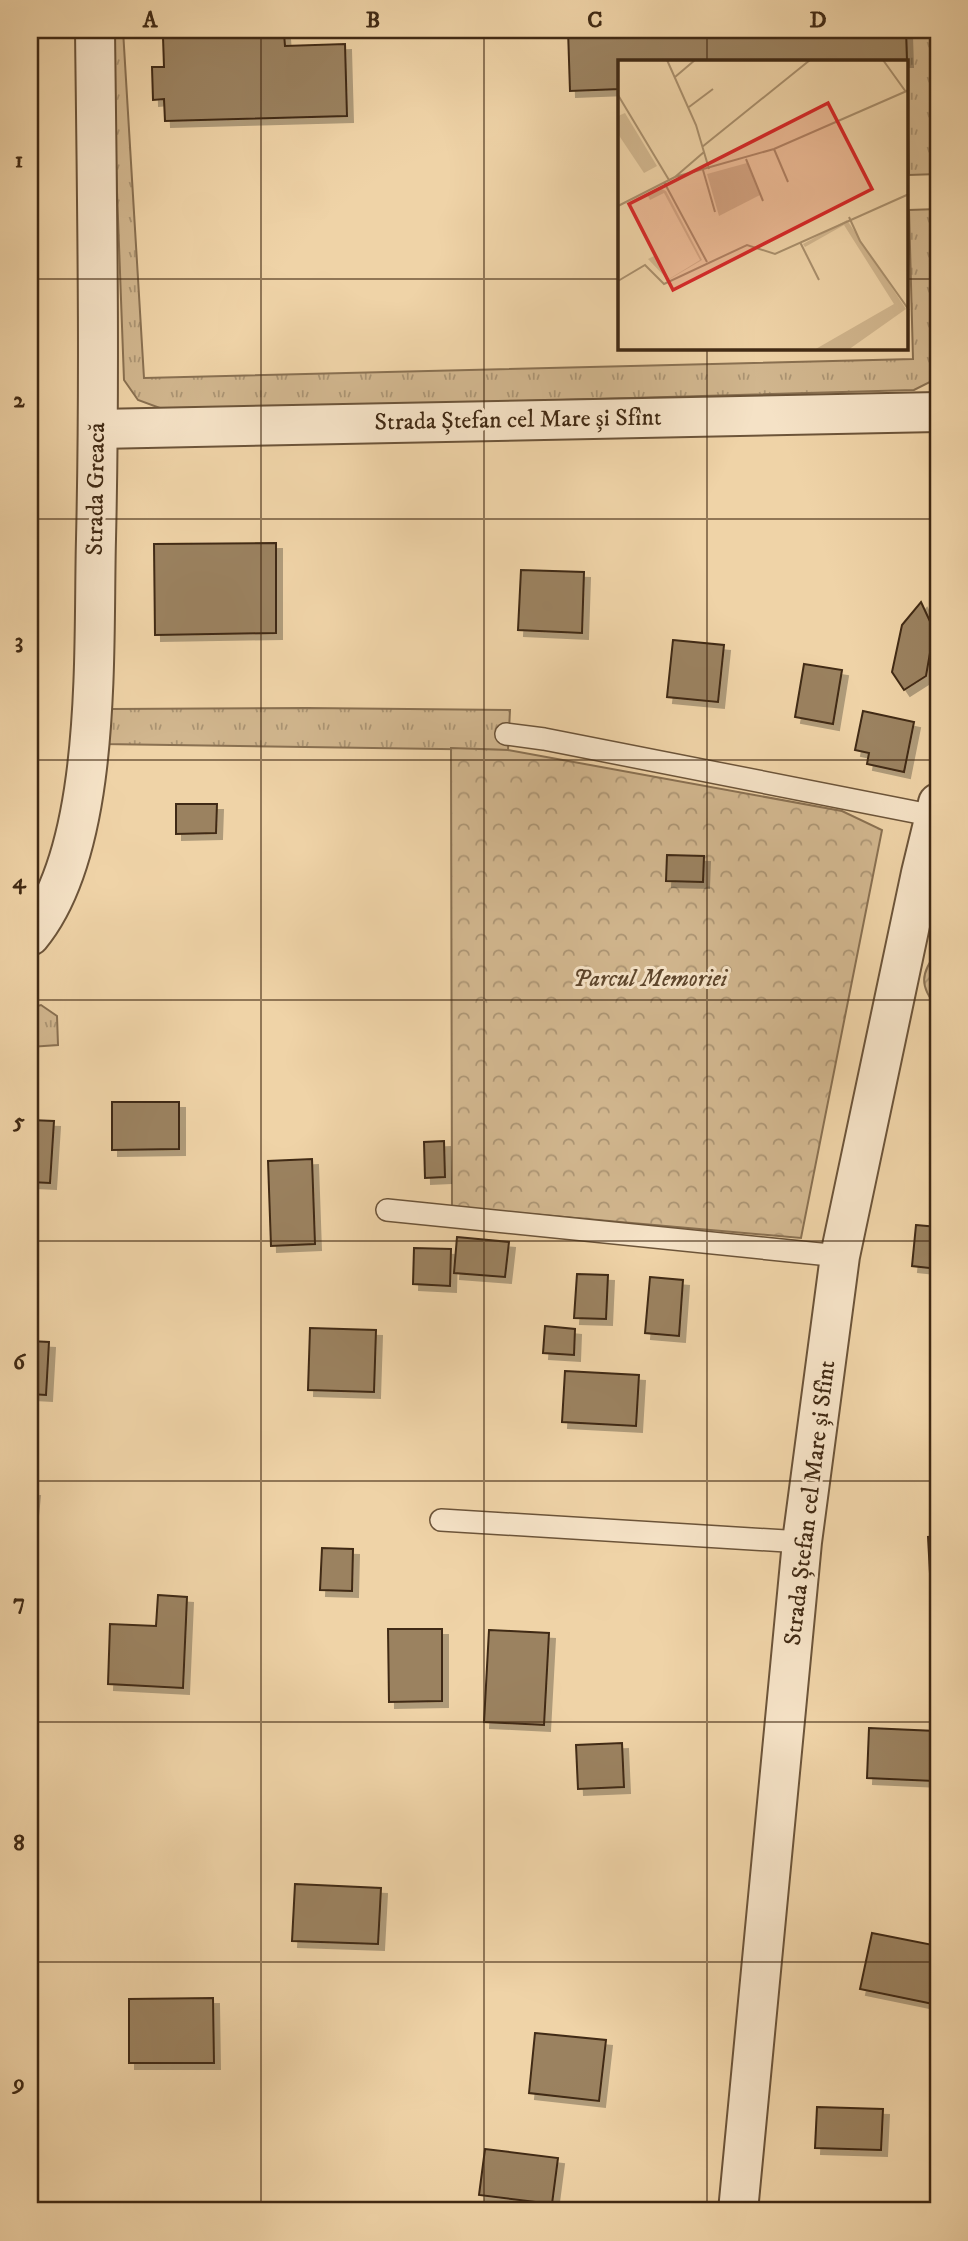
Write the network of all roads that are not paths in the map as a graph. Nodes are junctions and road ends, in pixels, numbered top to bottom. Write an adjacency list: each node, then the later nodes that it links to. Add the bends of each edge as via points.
1 (95, 30): 3 (street, Strada Greacă)
2 (938, 412): 3 (street, Strada Ștefan cel Mare și Sfînt)
3 (98, 429): 7 (street, Strada Greacă, via 91,733 66,867 43,920)
4 (506, 734): 5 (lane)
5 (937, 809): 6 (street, Strada Ștefan cel Mare și Sfînt)
6 (930, 875): 9 (street, Strada Ștefan cel Mare și Sfînt)
7 (30, 936)
8 (387, 1210): 9 (lane)
9 (840, 1256): 11 (street, Strada Ștefan cel Mare și Sfînt)
10 (441, 1520): 11 (lane)
11 (802, 1542): 12 (street, Strada Ștefan cel Mare și Sfînt)
12 (738, 2211)

